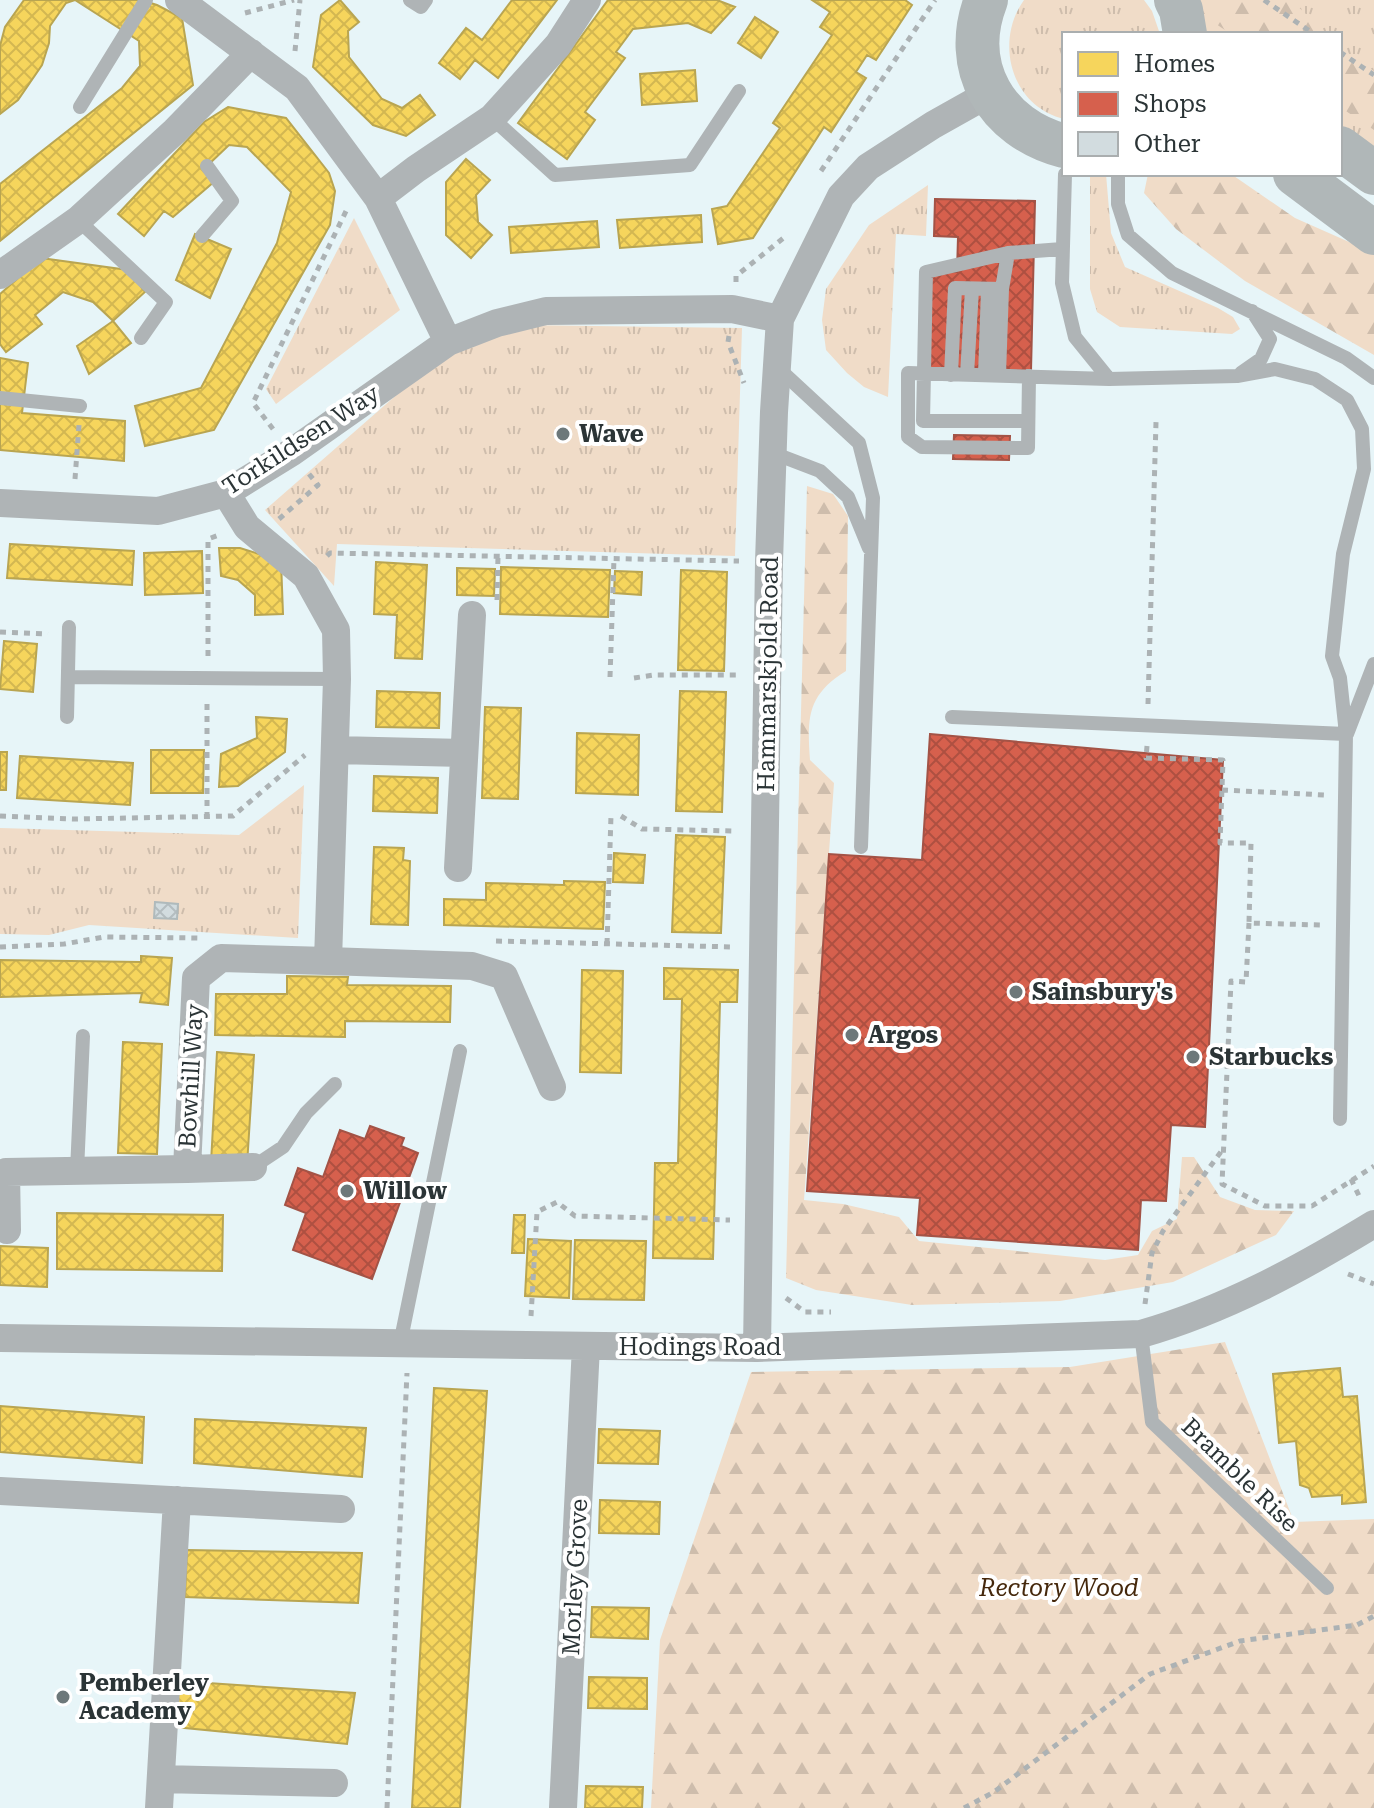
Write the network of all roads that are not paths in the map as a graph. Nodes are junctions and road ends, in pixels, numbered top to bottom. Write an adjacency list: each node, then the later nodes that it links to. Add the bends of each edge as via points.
1 (146, 0): 12 (lane)
2 (179, 0): 9 (street)
3 (410, 0): 4 (lane, via 421,7)
4 (426, 0)
5 (587, 0): 13 (street, via 558,45)
6 (1176, 0): 8 (main road)
7 (976, 10): 11 (main road, via 979,62)
8 (1185, 32)
9 (251, 53): 21 (street, via 292,85); 22 (street, via 180,137)
10 (739, 91): 13 (lane, via 690,165 555,175)
11 (990, 93): 14 (main road, via 1024,130); 31 (street, Hammarskjold Road, via 868,167 841,196)
12 (80, 107)
13 (492, 118): 21 (street, via 416,169)
14 (1062, 145)
15 (1342, 149): 17 (main road)
16 (207, 166): 24 (lane, via 232,201)
17 (1374, 173)
18 (1065, 176): 25 (lane)
19 (1118, 176): 30 (lane, via 1118,204 1128,235 1172,273)
20 (1298, 176): 23 (main road)
21 (370, 188): 33 (street)
22 (78, 220): 27 (street); 32 (lane, via 166,302)
23 (1374, 233)
24 (202, 236)
25 (1062, 249): 26 (lane); 42 (lane, via 1062,283 1075,337)
26 (1008, 253): 29 (lane); 35 (lane, via 926,272)
27 (0, 275)
28 (972, 289): 29 (lane); 36 (lane, via 955,288); 37 (lane)
29 (995, 289): 38 (lane)
30 (1252, 311): 40 (lane, via 1270,339 1261,359); 41 (lane, via 1346,358)
31 (780, 319): 33 (street, Torkildsen Way, via 732,309 546,311); 34 (street, Hammarskjold Road)
32 (141, 338)
33 (448, 342): 48 (street, Torkildsen Way)
34 (778, 369): 47 (street, Hammarskjold Road); 50 (lane, via 859,443 873,498)
35 (916, 374): 36 (lane); 45 (lane, via 923,421); 45 (lane, via 908,437 922,447 1028,448)
36 (951, 375): 37 (lane)
37 (967, 375): 38 (lane)
38 (992, 375): 39 (lane)
39 (1029, 376): 42 (lane); 45 (lane)
40 (1237, 376): 42 (lane); 46 (lane, via 1275,369 1315,379 1347,400)
41 (1374, 378)
42 (1109, 379)
43 (0, 398): 44 (lane)
44 (80, 406)
45 (1028, 421)
46 (1368, 430): 58 (lane, via 1343,554 1332,656)
47 (773, 453): 50 (lane, via 820,471 848,497); 79 (street, Hammarskjold Road)
48 (226, 493): 49 (street, Torkildsen Way, via 158,511); 55 (street, via 247,527 306,576 336,630)
49 (0, 503)
50 (872, 556): 61 (lane)
51 (472, 615): 60 (street)
52 (69, 631): 54 (lane)
53 (1374, 664): 58 (lane)
54 (69, 677): 55 (lane); 56 (lane)
55 (337, 679): 59 (street)
56 (67, 717)
57 (952, 717): 58 (lane)
58 (1346, 734): 68 (lane)
59 (321, 751): 60 (street); 63 (street)
60 (464, 753): 62 (street)
61 (861, 847)
62 (458, 868)
63 (328, 961): 67 (street, Bowhill Way, via 472,966 504,976); 70 (street, Bowhill Way, via 221,958 196,978)
64 (83, 1036): 71 (lane)
65 (460, 1051): 77 (lane)
66 (335, 1084): 69 (lane, via 283,1147)
67 (552, 1087)
68 (1340, 1119)
69 (253, 1167): 70 (street, Bowhill Way)
70 (187, 1169): 71 (street, Bowhill Way)
71 (77, 1171): 72 (street, Bowhill Way, via 6,1172)
72 (3, 1187): 74 (street, Bowhill Way)
73 (1367, 1211): 75 (street, Hodings Road, via 1289,1274 1190,1320)
74 (7, 1230)
75 (1138, 1321): 79 (street, Hodings Road); 83 (lane, Bramble Rise, via 1152,1422)
76 (0, 1338): 77 (street, Hodings Road)
77 (404, 1344): 78 (street, Hodings Road)
78 (586, 1346): 79 (street, Hodings Road); 87 (street, Morley Grove)
79 (757, 1348)
80 (0, 1491): 81 (street)
81 (177, 1500): 82 (street); 84 (street)
82 (341, 1509)
83 (1327, 1588)
84 (161, 1779): 85 (street); 86 (street)
85 (334, 1783)
86 (159, 1808)
87 (563, 1808)

